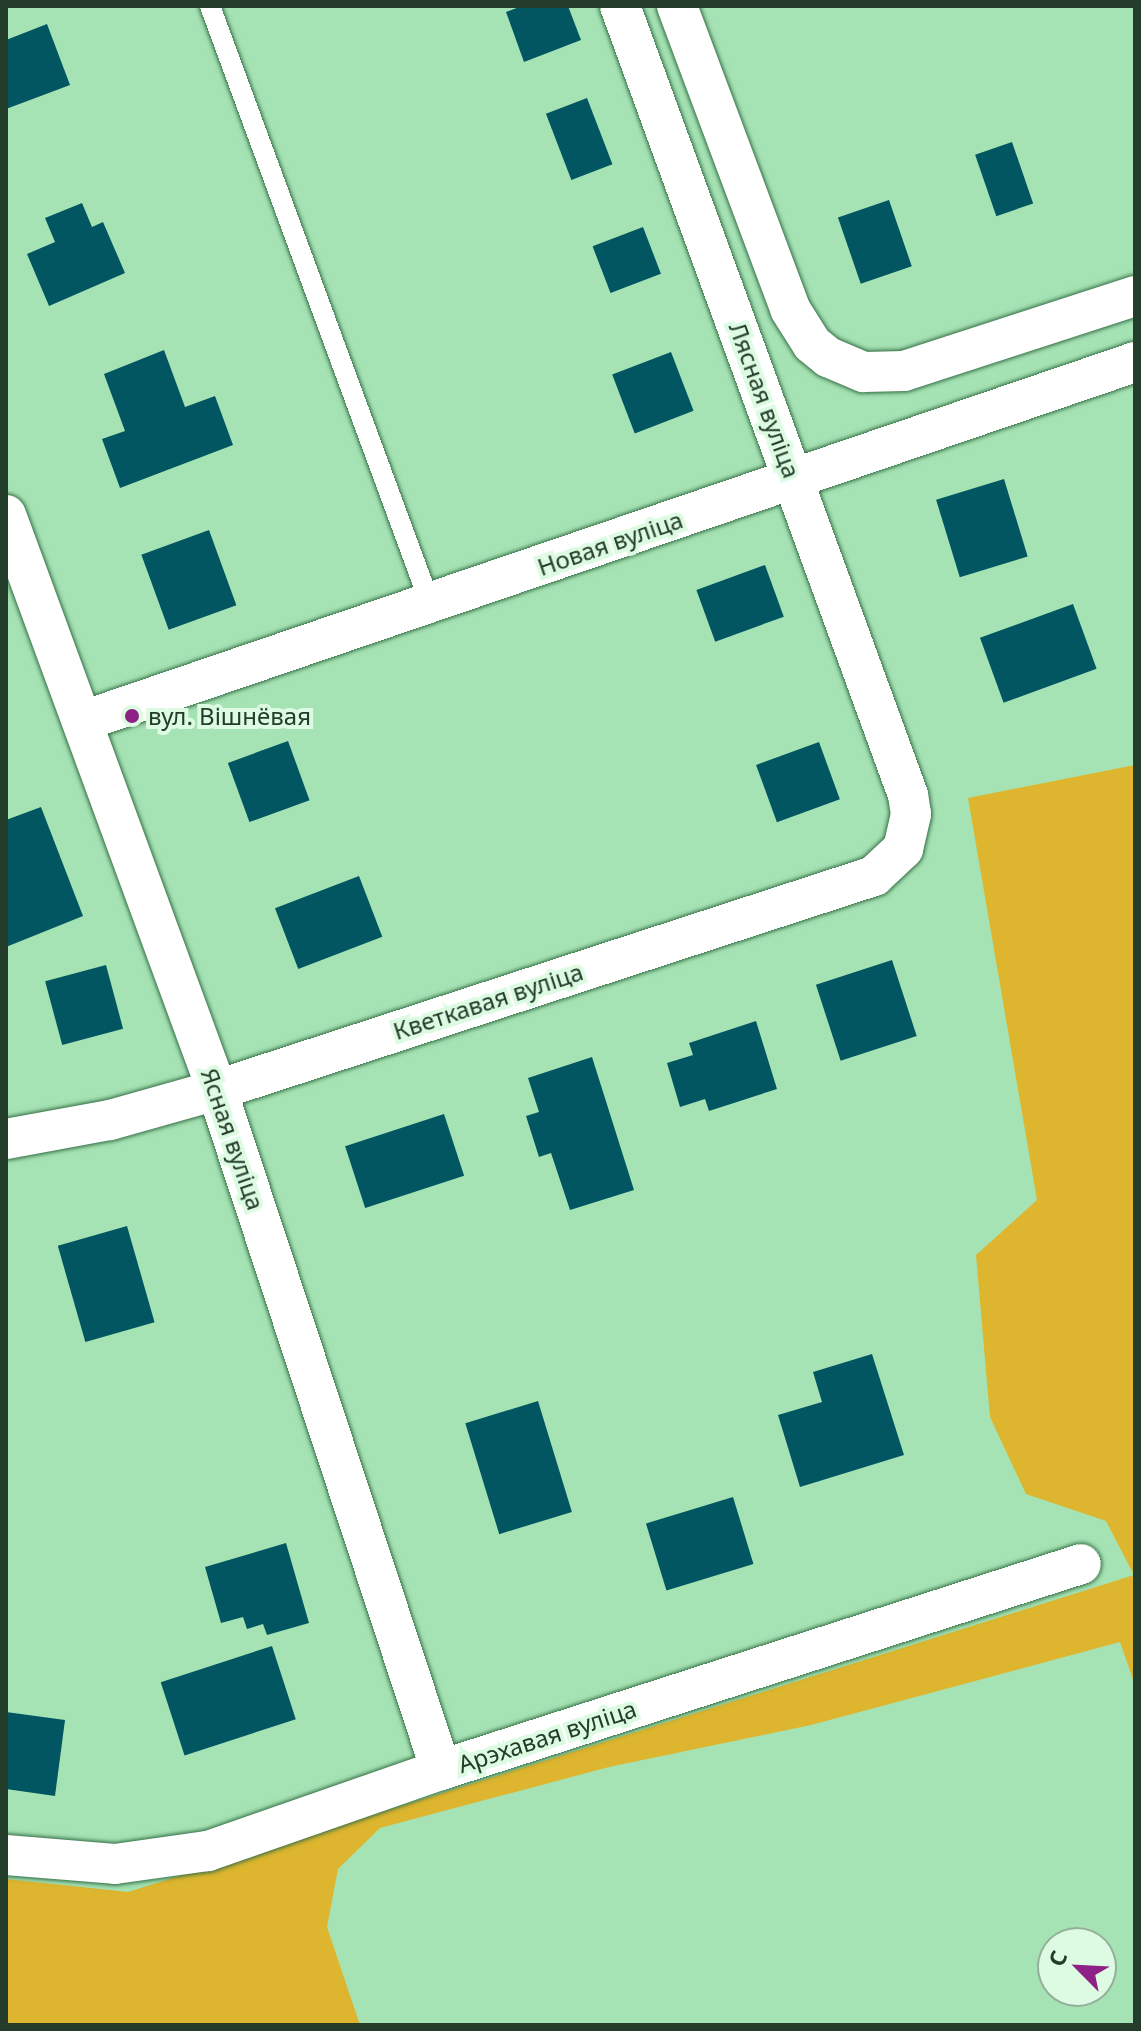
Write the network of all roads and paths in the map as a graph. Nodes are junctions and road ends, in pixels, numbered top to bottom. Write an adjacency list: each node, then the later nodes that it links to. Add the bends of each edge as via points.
1 (210, 6): 8 (lane)
2 (620, 6): 6 (street, Лясная вуліца)
3 (677, 6): 4 (street, via 800,328 812,344 845,366 885,374 904,371)
4 (1135, 296)
5 (1135, 362): 6 (street, Новая вуліца)
6 (794, 478): 8 (street, Новая вуліца); 10 (street, Лясная вуліца)
7 (6, 515): 9 (street, Ясная вуліца)
8 (431, 606): 9 (street, Новая вуліца)
9 (83, 721): 11 (street, Ясная вуліца)
10 (908, 795): 11 (street, Кветкавая вуліца, via 911,814 903,849 874,876)
11 (217, 1090): 12 (street, Кветкавая вуліца, via 110,1120); 14 (street, Ясная вуліца)
12 (6, 1139)
13 (1081, 1564): 14 (street, Арэхавая вуліца)
14 (441, 1770): 15 (street, Арэхавая вуліца, via 258,1835 162,1862 115,1864)
15 (6, 1855)

